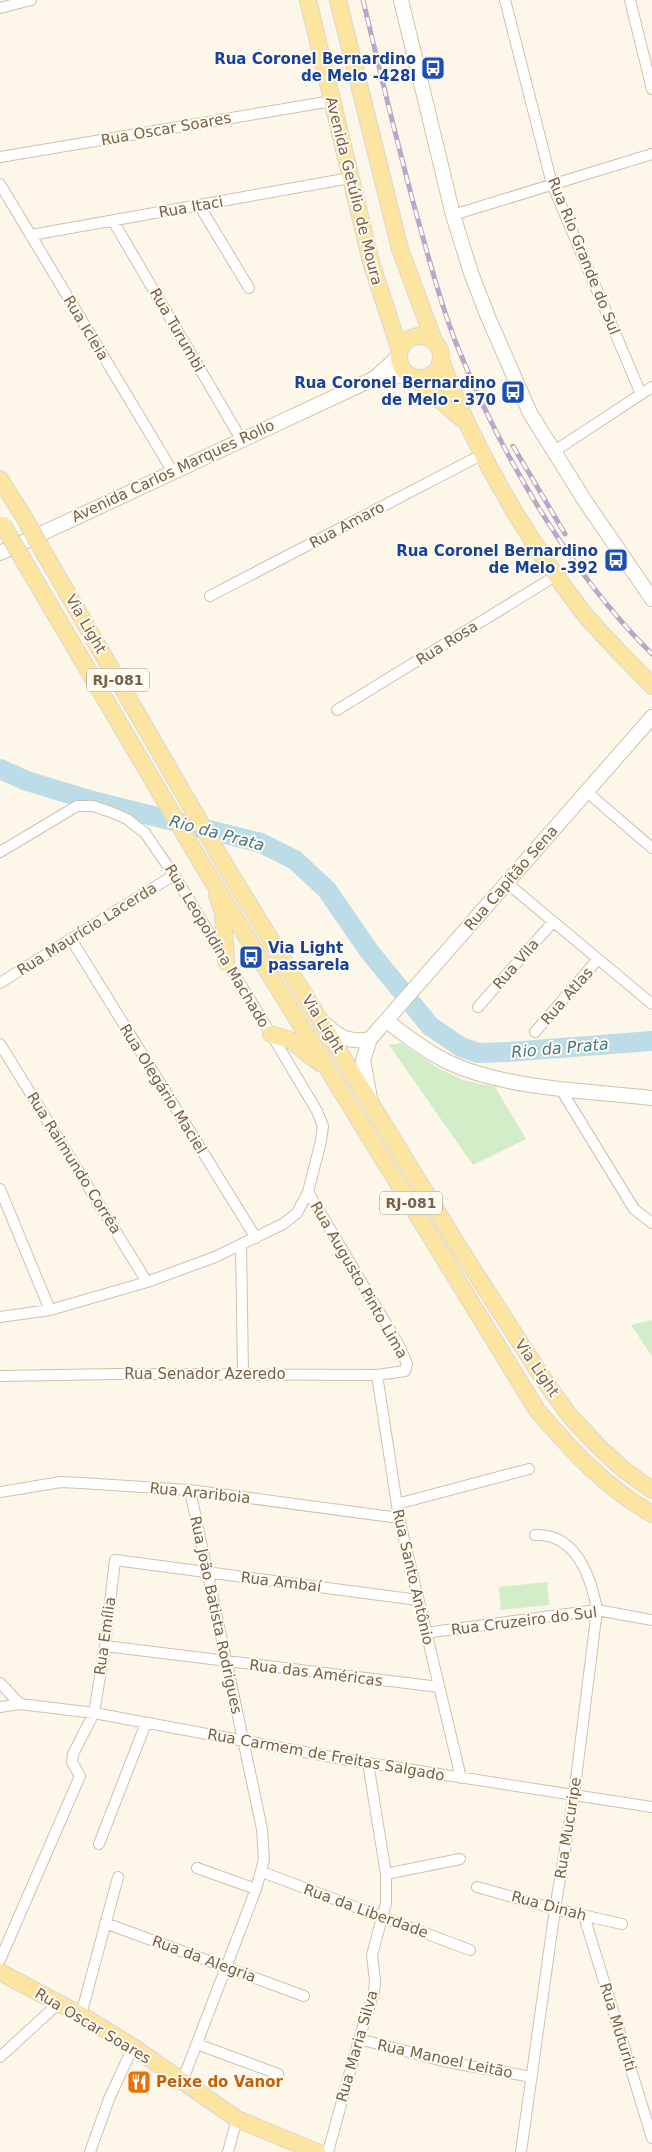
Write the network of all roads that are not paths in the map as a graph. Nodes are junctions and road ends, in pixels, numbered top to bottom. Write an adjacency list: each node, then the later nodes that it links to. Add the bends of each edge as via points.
1 (31, 0): 7 (street)
2 (308, 0): 9 (main road, Avenida Getúlio de Moura)
3 (338, 0): 20 (main road, Avenida Getúlio de Moura, via 400,248)
4 (401, 0): 16 (main road)
5 (505, 0): 14 (street, Rua Rio Grande do Sul)
6 (630, 0): 8 (street)
7 (0, 8)
8 (652, 89)
9 (332, 101): 11 (street, Rua Oscar Soares); 12 (main road, Avenida Getúlio de Moura)
10 (652, 154): 14 (street)
11 (0, 157)
12 (350, 178): 15 (street, Rua Itaci); 21 (main road, Avenida Getúlio de Moura)
13 (0, 184): 18 (street, Rua Icleia)
14 (552, 184): 16 (street); 26 (street, Rua Rio Grande do Sul)
15 (199, 205): 17 (street, Rua Itaci); 19 (street)
16 (453, 215): 29 (main road, via 495,333 530,413)
17 (113, 221): 18 (street, Rua Itaci); 28 (street, Rua Turumbi)
18 (31, 235): 31 (street, Rua Icleia)
19 (249, 288)
20 (434, 341): 21 (main road, via 425,336 414,337 405,342); 22 (main road, via 440,350)
21 (399, 353): 23 (main road, via 401,367); 24 (main road, Avenida Carlos Marques Rollo)
22 (441, 360): 23 (main road, via 431,375 422,378); 27 (main road)
23 (411, 376): 24 (main road, Avenida Carlos Marques Rollo); 27 (main road)
24 (375, 378): 28 (main road, Avenida Carlos Marques Rollo)
25 (652, 387): 26 (street)
26 (641, 394): 29 (street)
27 (467, 424): 30 (main road)
28 (241, 440): 31 (main road, Avenida Carlos Marques Rollo)
29 (553, 452): 37 (main road)
30 (483, 454): 35 (main road); 36 (street, Rua Amaro)
31 (173, 472): 34 (main road, Avenida Carlos Marques Rollo)
32 (0, 479): 55 (main road, Via Light / RJ-081, bridge, via 222,860)
33 (2, 523): 45 (main road, Via Light / RJ-081, bridge)
34 (0, 554)
35 (557, 575): 38 (main road, via 583,612); 39 (street, Rua Rosa)
36 (210, 596)
37 (652, 599)
38 (652, 686)
39 (337, 710)
40 (652, 717): 41 (main road, Rua Capitão Sena)
41 (587, 792): 42 (street); 46 (main road, Rua Capitão Sena)
42 (652, 848)
43 (0, 852): 44 (street, Rua Leopoldina Machado, via 77,806 93,806 127,819 152,842)
44 (174, 875): 48 (street, Rua Maurício Lacerda); 50 (street, Rua Leopoldina Machado)
45 (212, 878): 50 (main road, via 222,913); 60 (main road, Via Light / RJ-081)
46 (506, 883): 47 (street); 54 (main road, Rua Capitão Sena)
47 (553, 922): 49 (street); 53 (street, Rua Vila)
48 (71, 939): 51 (street, Rua Maurício Lacerda); 67 (street, Rua Olegário Maciel)
49 (598, 959): 52 (street); 56 (street, Rua Atlas)
50 (226, 962): 57 (street, Rua Leopoldina Machado)
51 (0, 983)
52 (652, 1004)
53 (478, 1007)
54 (391, 1017): 58 (main road, Rua Capitão Sena); 61 (main road, via 417,1044 452,1064 477,1073)
55 (322, 1022): 58 (main road, via 351,1041); 63 (main road, Via Light / RJ-081)
56 (535, 1032)
57 (271, 1034): 60 (main road, via 303,1048); 65 (street, Rua Leopoldina Machado, via 323,1126)
58 (370, 1040): 63 (main road, Rua Capitão Sena, via 363,1060)
59 (0, 1044): 69 (street, Rua Raimundo Corrêa)
60 (338, 1084): 81 (main road, Via Light / RJ-081, via 537,1410 592,1470 616,1491)
61 (560, 1088): 62 (main road); 66 (street, via 634,1209)
62 (652, 1098)
63 (371, 1102): 78 (main road, Via Light / RJ-081, via 550,1389 597,1445)
64 (0, 1189): 70 (street)
65 (308, 1192): 67 (street, via 293,1218); 72 (street, Rua Augusto Pinto Lima, via 400,1348)
66 (652, 1223)
67 (256, 1238): 68 (street)
68 (241, 1245): 69 (street); 73 (street)
69 (147, 1282): 70 (street)
70 (50, 1310): 71 (street)
71 (0, 1317)
72 (407, 1368): 74 (street, Rua Senador Azeredo, via 401,1373)
73 (243, 1374): 74 (street, Rua Senador Azeredo); 75 (street, Rua Senador Azeredo)
74 (377, 1375): 80 (street, Rua Santo Antônio)
75 (0, 1376)
76 (529, 1469): 80 (street)
77 (190, 1490): 79 (street, Rua Arariboia, via 61,1482); 82 (street, Rua Arariboia); 85 (street, Rua João Batista Rodrigues)
78 (652, 1490)
79 (0, 1492)
80 (397, 1504): 82 (street, Rua Santo Antônio)
81 (652, 1514)
82 (399, 1518): 86 (street, Rua Santo Antônio)
83 (535, 1534): 87 (street, Rua Mucuripe, via 556,1538 573,1551 587,1572)
84 (115, 1560): 85 (street, Rua Ambaí); 90 (street, Rua Emília)
85 (208, 1573): 86 (street, Rua Ambaí); 91 (street, Rua João Batista Rodrigues)
86 (418, 1600): 89 (street, Rua Santo Antônio)
87 (597, 1610): 88 (street, Rua Cruzeiro do Sul); 89 (street, Rua Cruzeiro do Sul); 101 (street, Rua Mucuripe)
88 (652, 1620)
89 (425, 1633): 93 (street, Rua Santo Antônio)
90 (105, 1646): 91 (street, Rua das Américas); 96 (street, Rua Emília)
91 (226, 1662): 93 (street, Rua das Américas); 98 (street, Rua João Batista Rodrigues)
92 (0, 1683): 94 (street)
93 (438, 1688): 100 (street, Rua Santo Antônio)
94 (20, 1704): 95 (street, Rua Carmem de Freitas Salgado); 96 (street, Rua Carmem de Freitas Salgado)
95 (0, 1707)
96 (94, 1712): 97 (street, Rua Carmem de Freitas Salgado); 117 (street, Rua Emília, via 73,1754 72,1762 80,1773 78,1781)
97 (146, 1723): 98 (street, Rua Carmem de Freitas Salgado); 103 (street)
98 (243, 1741): 99 (street, Rua Carmem de Freitas Salgado); 106 (street, Rua João Batista Rodrigues, via 262,1829)
99 (368, 1763): 100 (street, Rua Carmem de Freitas Salgado); 107 (street, Rua Maria Silva)
100 (461, 1778): 101 (street, Rua Carmem de Freitas Salgado)
101 (574, 1795): 102 (street, Rua Carmem de Freitas Salgado); 111 (street, Rua Mucuripe)
102 (652, 1807)
103 (99, 1844)
104 (460, 1859): 107 (street)
105 (197, 1868): 110 (street)
106 (262, 1872): 110 (street, Rua João Batista Rodrigues); 113 (street, Rua da Liberdade)
107 (386, 1874): 113 (street, Rua Maria Silva)
108 (118, 1877): 114 (street)
109 (477, 1887): 111 (street, Rua Dinah)
110 (256, 1889): 118 (street, Rua João Batista Rodrigues)
111 (555, 1909): 112 (street, Rua Dinah); 128 (street, Rua Mucuripe)
112 (584, 1916): 115 (street, Rua Dinah); 131 (street, Rua Muturiti)
113 (383, 1918): 116 (street, Rua da Liberdade); 123 (street, Rua Maria Silva, via 372,1955 375,1986)
114 (105, 1924): 118 (street, Rua da Alegria); 122 (street)
115 (622, 1924)
116 (470, 1950)
117 (0, 1960)
118 (226, 1967): 120 (street, Rua da Alegria); 124 (street, Rua João Batista Rodrigues)
119 (0, 1972): 121 (main road, Rua Oscar Soares)
120 (304, 1996)
121 (59, 2003): 122 (main road, Rua Oscar Soares); 126 (street)
122 (81, 2015): 125 (main road, Rua Oscar Soares)
123 (358, 2039): 128 (street, Rua Manoel Leitão, via 447,2062); 135 (street, Rua Maria Silva)
124 (198, 2044): 127 (street); 129 (street, Rua João Batista Rodrigues)
125 (132, 2047): 129 (main road, Rua Oscar Soares); 132 (street)
126 (0, 2058)
127 (278, 2074)
128 (532, 2077): 136 (street, Rua Mucuripe)
129 (182, 2082): 130 (main road, Rua Oscar Soares)
130 (237, 2119): 133 (street); 134 (main road, Rua Oscar Soares)
131 (652, 2138)
132 (90, 2152)
133 (228, 2152)
134 (317, 2152)
135 (328, 2152)
136 (521, 2152)

